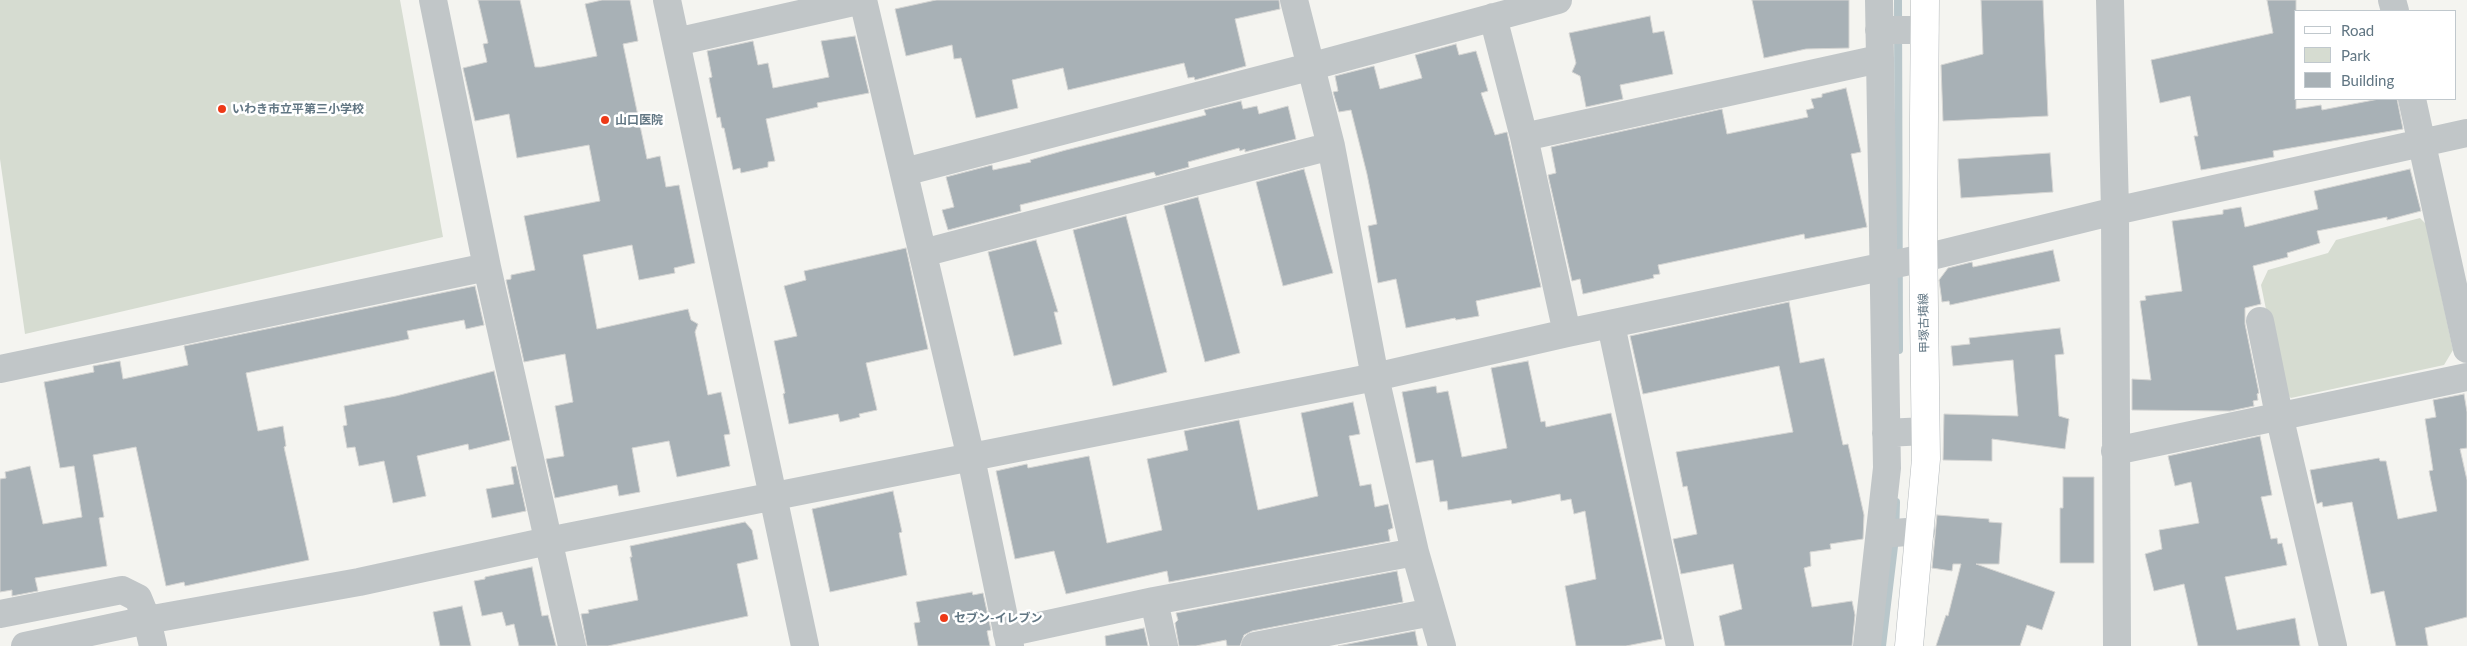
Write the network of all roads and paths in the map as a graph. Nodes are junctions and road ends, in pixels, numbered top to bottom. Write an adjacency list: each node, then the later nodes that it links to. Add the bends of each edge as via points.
1 (433, 0): 23 (street)
2 (667, 0): 11 (street)
3 (862, 0): 11 (street); 19 (street)
4 (1294, 0): 13 (street)
5 (1558, 0): 9 (street)
6 (1879, 0): 10 (street)
7 (1925, 0): 10 (main road, 甲塚古墳線)
8 (2110, 0): 20 (street)
9 (1493, 17): 13 (street); 16 (street)
10 (1901, 30): 12 (street); 22 (main road, 甲塚古墳線)
11 (676, 42): 36 (street)
12 (1879, 58): 16 (street); 22 (street)
13 (1309, 67): 18 (street); 19 (street)
14 (2412, 100): 17 (street)
15 (2467, 133): 17 (street)
16 (1524, 137): 26 (street)
17 (2420, 144): 20 (street); 27 (street)
18 (1331, 146): 21 (street); 29 (street)
19 (904, 172): 21 (street)
20 (2115, 211): 22 (street); 34 (street)
21 (923, 253): 35 (street)
22 (1902, 262): 25 (street); 32 (main road, 甲塚古墳線); 33 (street)
23 (487, 267): 28 (street); 39 (street)
24 (2260, 321): 31 (street)
25 (1611, 325): 26 (street); 53 (street)
26 (1567, 333): 29 (street)
27 (2467, 349)
28 (0, 369)
29 (1375, 377): 35 (street); 40 (street)
30 (2467, 377): 31 (street)
31 (2279, 415): 34 (street); 57 (street)
32 (1925, 431): 33 (street); 37 (main road, 甲塚古墳線)
33 (1886, 434): 38 (street, via 1887,468)
34 (2115, 451): 56 (street)
35 (970, 458): 36 (street); 45 (street)
36 (773, 496): 39 (street); 49 (street)
37 (1921, 531): 38 (street); 55 (main road, 甲塚古墳線)
38 (1880, 534): 54 (street)
39 (548, 541): 44 (street, via 359,582); 48 (street)
40 (1415, 552): 41 (street); 42 (street)
41 (1154, 601): 45 (street); 50 (street)
42 (1432, 612): 51 (street); 52 (street)
43 (0, 614): 44 (street, via 122,590 138,598)
44 (148, 620): 46 (street); 47 (street)
45 (1008, 640)
46 (25, 646)
47 (153, 646)
48 (572, 646)
49 (805, 646)
50 (1164, 646)
51 (1254, 646)
52 (1442, 646)
53 (1680, 646)
54 (1867, 646)
55 (1909, 646)
56 (2117, 646)
57 (2332, 646)

